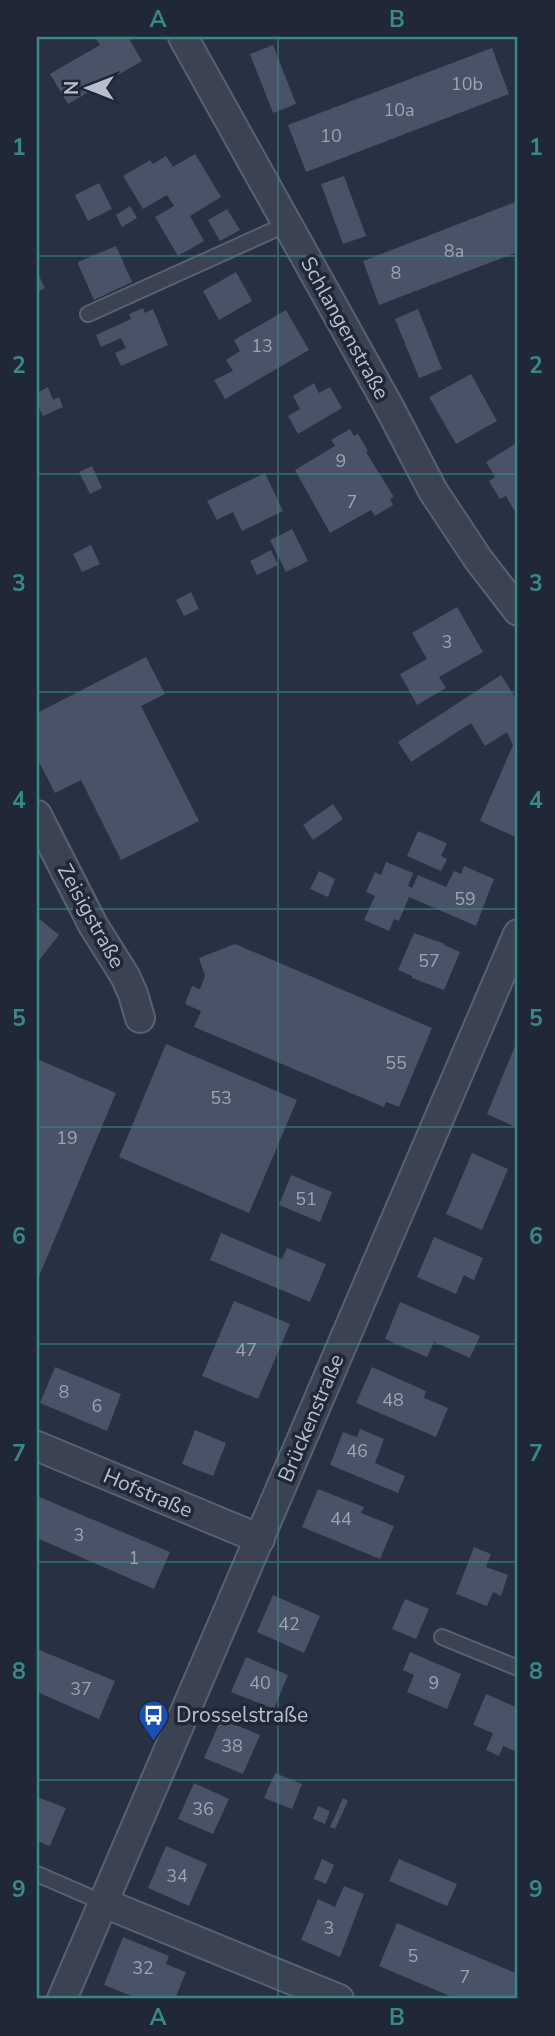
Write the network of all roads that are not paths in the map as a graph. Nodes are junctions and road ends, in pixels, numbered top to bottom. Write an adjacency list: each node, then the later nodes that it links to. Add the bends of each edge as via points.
1 (183, 37): 2 (street, Schlangenstraße)
2 (287, 224): 3 (lane); 4 (street, Schlangenstraße, via 433,491)
3 (88, 314)
4 (518, 611)
5 (37, 815): 7 (street, Zeisigstraße, via 93,925 125,976)
6 (518, 934): 9 (street, Brückenstraße)
7 (140, 1018)
8 (37, 1446): 9 (street, Hofstraße)
9 (260, 1539): 13 (street, Brückenstraße)
10 (442, 1637): 11 (lane)
11 (518, 1668)
12 (37, 1874): 13 (lane)
13 (104, 1903): 14 (street, Brückenstraße); 15 (street)
14 (62, 1999)
15 (339, 1999)

